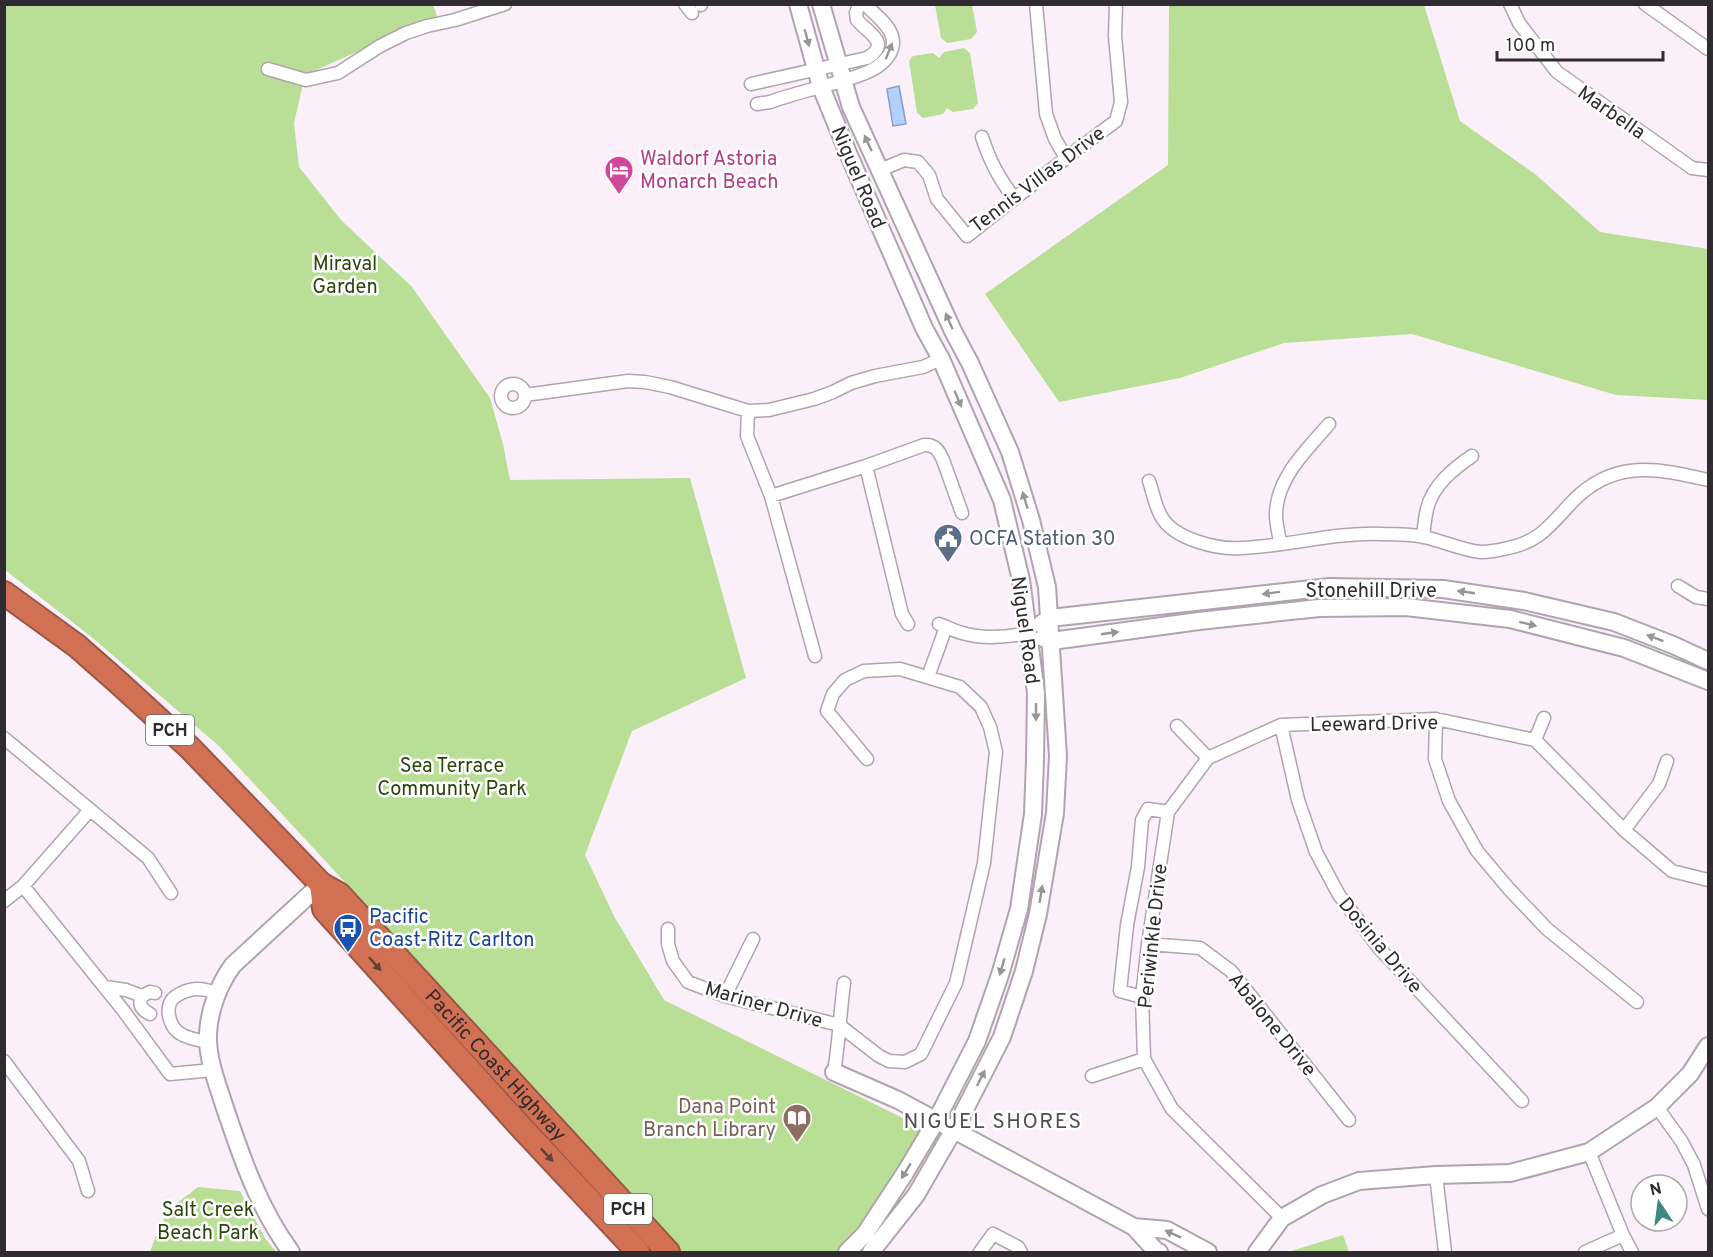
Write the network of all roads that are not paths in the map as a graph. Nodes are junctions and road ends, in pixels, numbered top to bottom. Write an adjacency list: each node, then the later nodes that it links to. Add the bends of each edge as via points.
1 (505, 4): 11 (street, via 406,33 338,73 306,80)
2 (798, 4): 12 (main road, Niguel Road, one-way to 12)
3 (820, 4): 13 (main road, Niguel Road)
4 (859, 4): 13 (street, via 857,20 878,41 878,48)
5 (865, 4): 13 (street, one-way to 5, via 858,76 876,68 891,53 893,44 888,29)
6 (1036, 4): 18 (street, via 1046,114)
7 (1116, 4): 18 (street, Tennis Villas Drive, via 1121,102 1116,121)
8 (1510, 4): 20 (street, Marbella, via 1519,23 1557,72 1692,168)
9 (1645, 4): 10 (street)
10 (1708, 49)
11 (268, 69)
12 (816, 70): 13 (street); 14 (street); 15 (main road, Niguel Road)
13 (840, 73): 15 (street); 19 (main road, Niguel Road, one-way to 13)
14 (751, 84)
15 (821, 87): 16 (street); 22 (main road, Niguel Road, via 924,328)
16 (757, 104)
17 (982, 137): 21 (street, via 993,168)
18 (1065, 158): 21 (street, Tennis Villas Drive)
19 (880, 170): 21 (street, Tennis Villas Drive, via 904,160 918,162 929,175 937,199 968,236); 37 (main road, Niguel Road, one-way to 19, via 1031,520 1010,452)
20 (1708, 170)
21 (1014, 198)
22 (941, 359): 24 (street, via 923,368 850,383 798,404); 39 (main road, Niguel Road, one-way to 39, via 1002,500 1021,580)
23 (525, 395): 24 (street, via 645,382)
24 (748, 411): 30 (street, via 747,436)
25 (1329, 424): 33 (street, via 1281,487 1276,514)
26 (1472, 456): 32 (street, via 1437,486 1427,507)
27 (866, 466): 30 (street); 31 (street, via 924,445 933,446 940,453); 38 (street, via 902,614)
28 (1708, 480): 32 (street, via 1664,470 1638,469 1611,475 1593,484 1534,539 1510,548 1482,552)
29 (1149, 482): 33 (street, via 1161,517 1174,530 1192,539 1216,547 1242,549)
30 (771, 496): 41 (street)
31 (962, 513)
32 (1423, 537): 33 (street, via 1365,533)
33 (1280, 543)
34 (1678, 586): 36 (street)
35 (4, 593): 58 (highway, Pacific Coast Highway / PCH, via 119,682 190,748)
36 (1708, 599)
37 (1050, 618): 39 (main road, Stonehill Drive); 40 (main road, Niguel Road); 42 (main road, Stonehill Drive, one-way to 37, via 1614,622 1524,601 1443,589 1329,587)
38 (908, 624)
39 (1028, 633): 40 (main road, Stonehill Drive); 43 (street, Stonehill Drive, via 976,635 943,626); 84 (main road, Niguel Road, one-way to 84, via 1036,693 1035,760 1033,814 1019,909 977,1041)
40 (1052, 641): 44 (main road, Stonehill Drive, one-way to 44, via 1319,608 1406,608 1510,619 1624,648); 85 (main road, Niguel Road, one-way to 40, via 1002,1037 1038,914 1054,813 1058,756)
41 (815, 656)
42 (1708, 661)
43 (928, 677): 52 (street, via 900,669 864,671 845,680 833,694 827,711); 73 (street, via 960,687 981,707 996,752 984,863 956,983 921,1054 905,1062 879,1056)
44 (1708, 681)
45 (1544, 718): 50 (street)
46 (1436, 719): 47 (street, Leeward Drive); 50 (street, Leeward Drive); 71 (street, via 1435,759 1449,801 1477,851 1547,930)
47 (1281, 725): 51 (street, Leeward Drive); 81 (street, Dosinia Drive, via 1298,800 1316,852 1339,895 1379,948)
48 (1177, 726): 51 (street)
49 (4, 738): 54 (street)
50 (1535, 740): 56 (street)
51 (1208, 758): 55 (street, Periwinkle Drive)
52 (867, 759)
53 (1667, 760): 56 (street, via 1659,784)
54 (89, 811): 59 (street); 60 (street, via 148,858)
55 (1168, 812): 64 (street, Periwinkle Drive); 69 (street, via 1148,809 1142,820 1127,925 1120,991)
56 (1624, 830): 57 (street, via 1672,871)
57 (1708, 880)
58 (321, 884): 67 (main road, via 238,960); 95 (highway, Pacific Coast Highway / PCH, one-way to 95, via 324,909); 96 (highway, Pacific Coast Highway / PCH, via 339,894)
59 (23, 886): 61 (street); 66 (street)
60 (171, 893)
61 (4, 901)
62 (668, 929): 68 (street, Mariner Drive, via 673,961 688,982)
63 (753, 939): 68 (street)
64 (1148, 944): 69 (street, Periwinkle Drive); 83 (street, Abalone Drive, via 1200,948 1231,971)
65 (844, 983): 73 (street)
66 (105, 987): 70 (street); 72 (street, via 126,990)
67 (218, 993): 72 (street, via 199,988); 74 (main road)
68 (725, 996): 73 (street, Mariner Drive)
69 (1142, 997): 76 (street, Periwinkle Drive)
70 (114, 999): 72 (street); 78 (street, via 170,1074)
71 (1637, 1002)
72 (156, 1004): 74 (street, via 180,1034)
73 (839, 1025): 79 (street, Mariner Drive)
74 (208, 1042): 78 (main road)
75 (1708, 1046): 82 (main road, via 1690,1074)
76 (1144, 1059): 80 (street); 90 (street, Periwinkle Drive, via 1172,1109)
77 (4, 1061): 88 (street, via 79,1161)
78 (213, 1070): 94 (main road, via 251,1180)
79 (834, 1072): 84 (main road, Mariner Drive)
80 (1092, 1076)
81 (1522, 1101)
82 (1657, 1107): 86 (main road); 89 (street, via 1682,1142)
83 (1349, 1120)
84 (936, 1121): 85 (main road, Mariner Drive); 97 (main road, Niguel Road, one-way to 97, via 865,1234)
85 (954, 1130): 91 (main road, Mariner Drive); 98 (main road, Niguel Road, via 916,1195)
86 (1589, 1152): 87 (main road, via 1510,1173); 92 (street)
87 (1436, 1175): 90 (main road, via 1359,1181 1322,1195); 103 (street)
88 (88, 1191)
89 (1708, 1209)
90 (1282, 1218): 102 (main road)
91 (1134, 1227): 100 (main road, Mariner Drive); 101 (main road, Mariner Drive, one-way to 91, via 1167,1230)
92 (1623, 1235): 104 (street); 105 (street)
93 (1021, 1251): 99 (street, via 993,1234)
94 (291, 1252)
95 (638, 1252)
96 (668, 1252)
97 (847, 1252)
98 (872, 1252)
99 (980, 1252)
100 (1159, 1252)
101 (1208, 1252)
102 (1257, 1252)
103 (1445, 1252)
104 (1585, 1252)
105 (1632, 1252)

